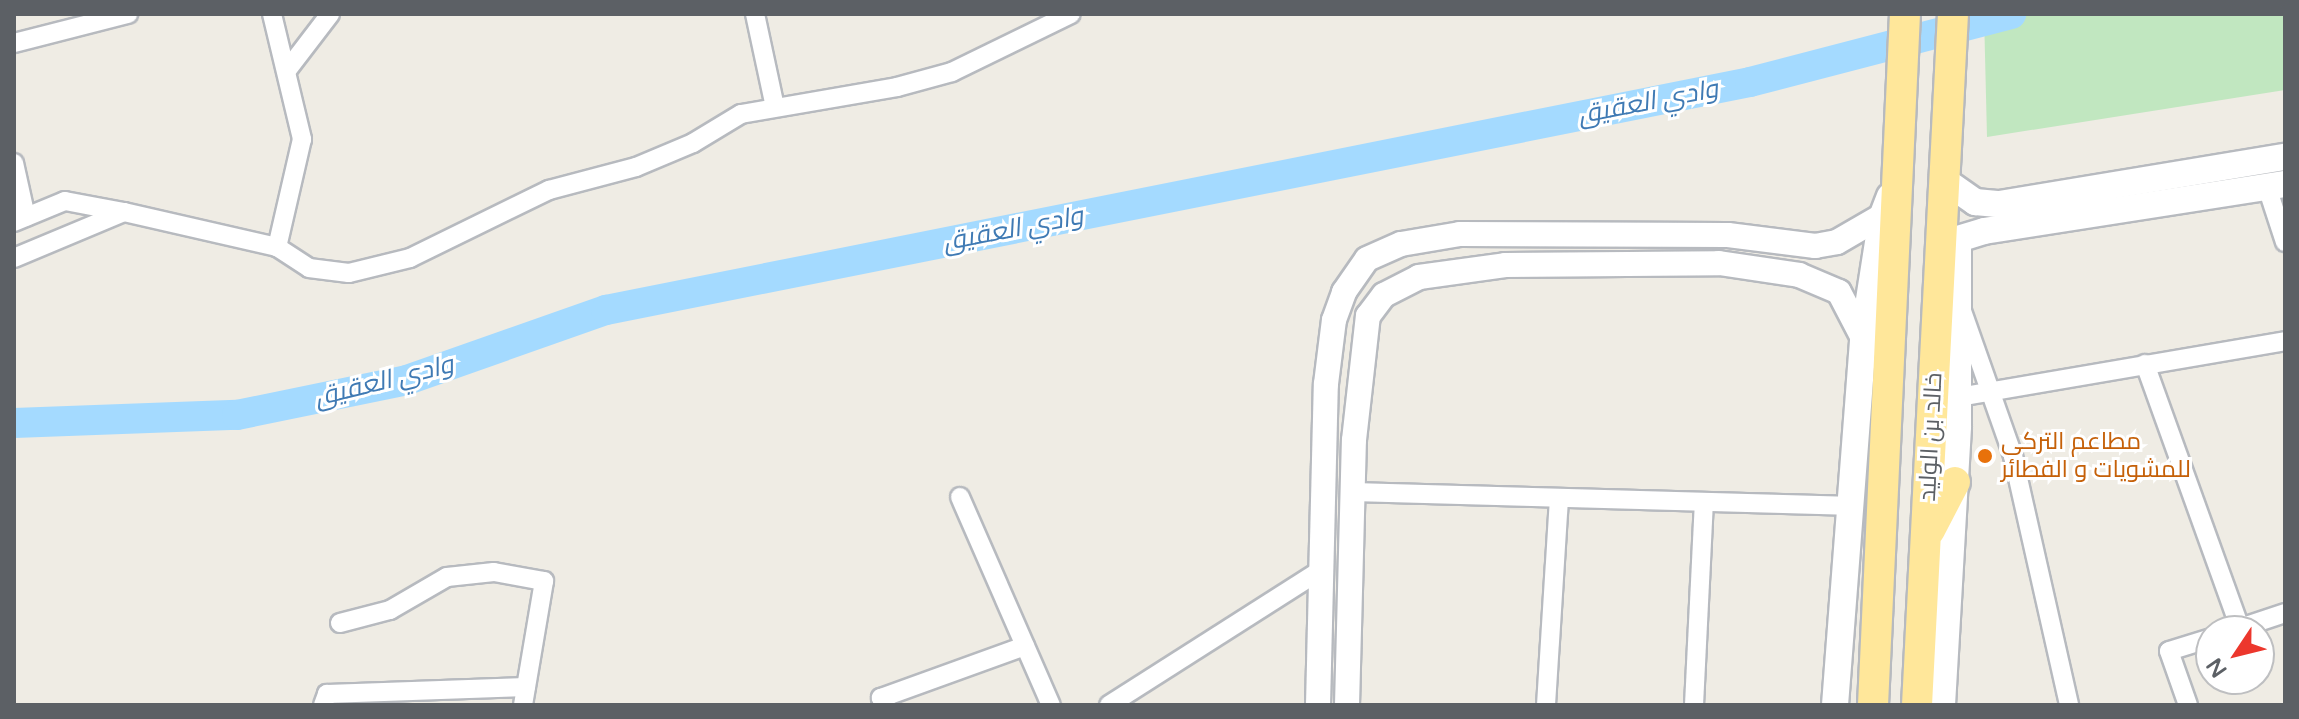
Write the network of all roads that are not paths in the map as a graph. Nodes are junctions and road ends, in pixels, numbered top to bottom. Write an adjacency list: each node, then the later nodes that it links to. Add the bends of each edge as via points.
1 (128, 14): 8 (street)
2 (272, 14): 9 (street)
3 (330, 14): 9 (street)
4 (755, 14): 10 (street)
5 (1071, 14): 10 (street, via 952,72 897,87)
6 (1905, 14): 15 (highway, خالد بن الوليد)
7 (1953, 14): 13 (highway, خالد بن الوليد)
8 (14, 43)
9 (288, 69): 20 (street, via 302,139)
10 (775, 107): 20 (street, via 741,114 693,143 636,167 549,190 410,258 349,273 309,268)
11 (2285, 157): 13 (main road, via 2000,204 1975,202)
12 (14, 163): 17 (street)
13 (1945, 175): 21 (highway, خالد بن الوليد)
14 (2276, 185): 19 (street); 21 (main road, via 2007,226)
15 (1891, 196): 18 (street, via 1837,242 1815,246); 25 (main road); 52 (highway, خالد بن الوليد)
16 (124, 212): 17 (street, via 65,201); 20 (street); 22 (street)
17 (20, 220)
18 (1721, 235): 23 (street); 37 (street, via 1460,234 1401,244 1367,259 1344,292 1334,320 1326,384)
19 (2285, 242)
20 (277, 247)
21 (1949, 248): 24 (main road); 36 (highway, خالد بن الوليد)
22 (14, 258)
23 (1719, 263): 25 (street, via 1799,275 1839,292); 31 (street, via 1505,265 1419,277 1384,295 1368,316)
24 (1957, 298): 28 (street); 29 (main road)
25 (1863, 338): 35 (main road)
26 (2285, 341): 27 (street)
27 (2145, 364): 28 (street); 38 (street)
28 (1994, 391): 29 (street); 55 (street)
29 (1958, 397): 30 (main road)
30 (1955, 482): 36 (highway); 54 (main road)
31 (1353, 492): 33 (street); 48 (street)
32 (960, 497): 41 (street)
33 (1559, 498): 34 (street); 49 (street)
34 (1704, 502): 35 (street); 50 (street)
35 (1846, 506): 51 (main road)
36 (1925, 538): 53 (highway, خالد بن الوليد)
37 (1321, 570): 46 (street); 47 (street)
38 (2231, 615)
39 (340, 623): 42 (street, via 390,610 447,577 494,572 544,581)
40 (2195, 643): 56 (street, via 2169,651)
41 (1025, 646): 44 (street, via 881,698); 45 (street)
42 (524, 696): 43 (street, via 327,694)
43 (323, 705)
44 (886, 705)
45 (1051, 705)
46 (1109, 705)
47 (1318, 705)
48 (1347, 705)
49 (1546, 705)
50 (1694, 705)
51 (1835, 705)
52 (1873, 705)
53 (1917, 705)
54 (1942, 705)
55 (2069, 705)
56 (2188, 705)

